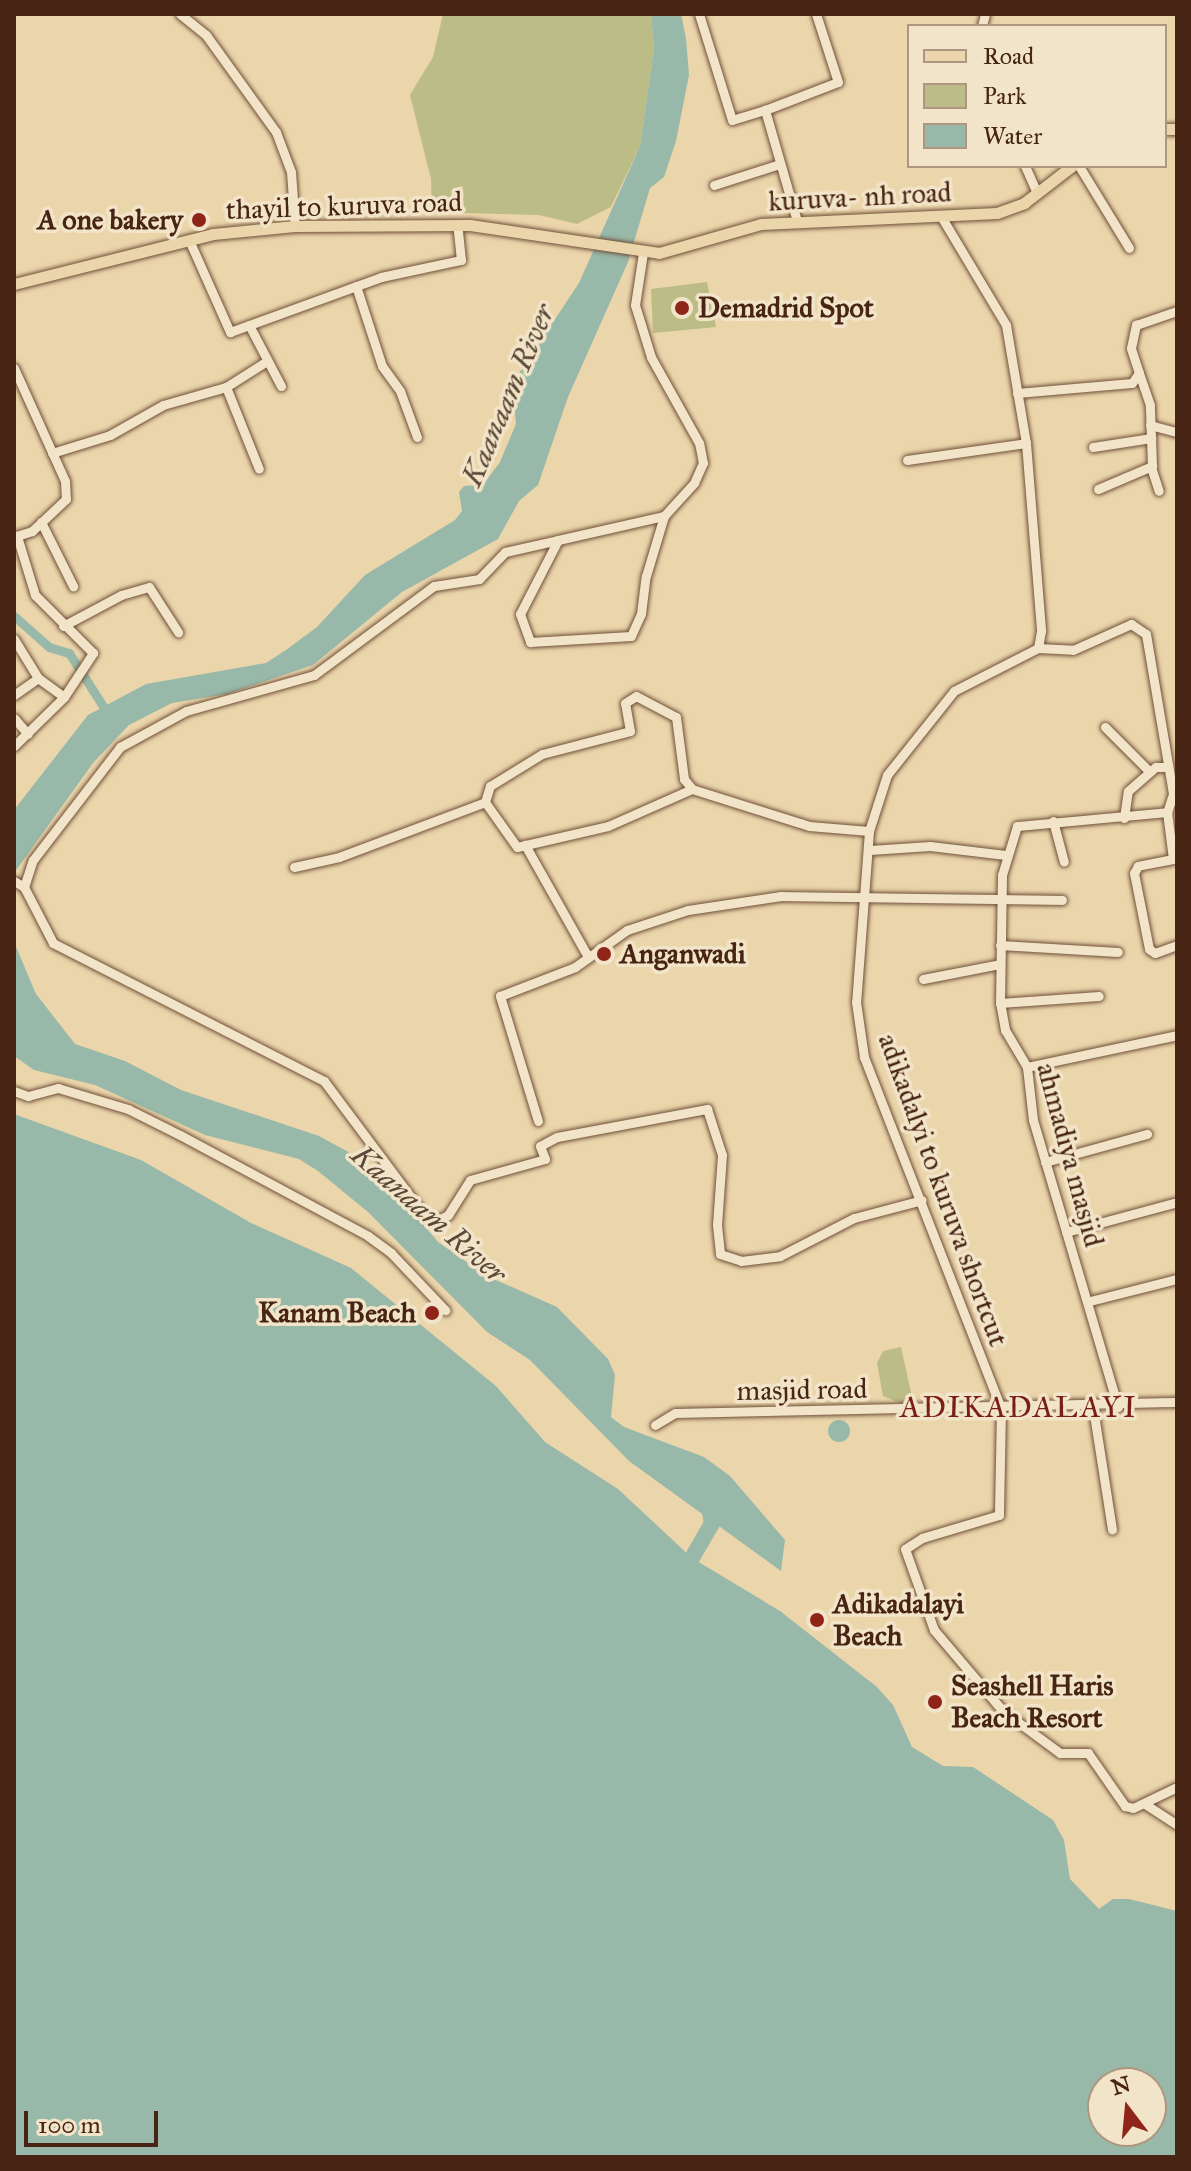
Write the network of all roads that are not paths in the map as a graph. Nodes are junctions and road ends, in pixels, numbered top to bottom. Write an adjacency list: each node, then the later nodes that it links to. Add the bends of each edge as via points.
1 (180, 14): 14 (street, via 206,35 276,132 291,172)
2 (699, 14): 4 (street, via 711,38 732,120)
3 (816, 14): 4 (street, via 838,82)
4 (765, 110): 5 (street)
5 (780, 164): 9 (street); 12 (street)
6 (1026, 168): 10 (street)
7 (1069, 168): 10 (main road, kuruva- nh road)
8 (1080, 168): 17 (street)
9 (714, 185)
10 (1037, 193): 11 (main road, kuruva- nh road, via 997,213)
11 (942, 218): 12 (main road, kuruva- nh road); 28 (street, via 1006,325)
12 (797, 221): 18 (main road, kuruva- nh road, via 718,234 675,250)
13 (457, 224): 14 (main road, thayil to kuruva road); 16 (main road, thayil to kuruva road); 20 (street, via 461,260)
14 (295, 226): 15 (main road, thayil to kuruva road)
15 (189, 240): 19 (main road, thayil to kuruva road); 22 (street, via 230,332)
16 (585, 243): 18 (main road, kuruva- nh road)
17 (1129, 248)
18 (641, 252): 41 (street, via 635,305 651,357 699,443 703,463 694,483)
19 (14, 284)
20 (356, 286): 22 (street); 31 (street, via 382,366 400,391)
21 (1177, 311): 25 (street, via 1136,325 1131,348)
22 (249, 325): 23 (street)
23 (267, 361): 26 (street); 27 (street)
24 (14, 368): 35 (street)
25 (1139, 373): 28 (street, via 1132,383 1117,386); 29 (street)
26 (281, 386)
27 (226, 387): 35 (street, via 163,405 110,435); 38 (street)
28 (1017, 393): 33 (street)
29 (1150, 425): 30 (street); 32 (street)
30 (1177, 432)
31 (417, 437)
32 (1151, 438): 34 (street); 37 (street)
33 (1026, 443): 36 (street); 49 (street)
34 (1093, 447)
35 (52, 453): 42 (street, via 65,481 66,499)
36 (907, 460)
37 (1151, 467): 39 (street); 40 (street)
38 (259, 469)
39 (1098, 489)
40 (1159, 491)
41 (664, 516): 44 (street); 44 (street, via 631,636 530,642 520,614)
42 (41, 522): 43 (street); 45 (street)
43 (15, 537): 46 (street, via 35,595)
44 (558, 540): 70 (street, via 505,552 479,579 434,586 314,675 186,711 120,747)
45 (73, 586)
46 (63, 626): 47 (street, via 121,595 149,587); 52 (street, via 91,647 86,666)
47 (178, 632)
48 (14, 639): 50 (street)
49 (1038, 648): 57 (street, via 1061,652 1117,629 1141,627); 64 (street, adikadalyi to kuruva shortcut, via 971,678 932,715 887,775)
50 (38, 678): 51 (street); 52 (street)
51 (14, 695)
52 (64, 697): 55 (street)
53 (14, 718): 55 (street)
54 (1105, 727): 58 (street)
55 (28, 734): 56 (street)
56 (14, 746)
57 (1168, 767): 58 (street); 61 (street, via 1173,805)
58 (1149, 771): 62 (street, via 1128,791)
59 (692, 789): 60 (street, via 684,779 676,717 636,696 625,703 630,731 542,754 490,786); 64 (street, via 809,826); 65 (street, via 608,826)
60 (485, 802): 65 (street, via 496,811 511,842); 69 (street, via 339,857)
61 (1167, 812): 62 (street); 75 (street, via 1173,859 1138,866 1134,873 1149,949 1155,953)
62 (1124, 818): 63 (street)
63 (1053, 821): 67 (street, via 1017,826); 68 (street)
64 (869, 831): 66 (street, adikadalyi to kuruva shortcut)
65 (525, 845): 77 (street)
66 (870, 850): 67 (street, via 930,846); 71 (street, adikadalyi to kuruva shortcut)
67 (1005, 855): 72 (street, ahmadiya masjid)
68 (1064, 862)
69 (294, 867)
70 (19, 884): 88 (street, via 53,943 324,1081 425,1216 437,1221 448,1215 470,1180 545,1159 540,1146 557,1137 707,1109 722,1155 720,1254 741,1261 780,1256 854,1218)
71 (866, 896): 72 (street); 77 (street, via 781,896 688,910 627,930); 88 (street, adikadalyi to kuruva shortcut, via 856,955 864,1057)
72 (1002, 897): 73 (street); 74 (street, ahmadiya masjid)
73 (1062, 900)
74 (1000, 945): 76 (street); 78 (street, ahmadiya masjid)
75 (1177, 945)
76 (1118, 952)
77 (588, 957): 85 (street, via 500,996)
78 (1000, 964): 79 (street); 81 (street, ahmadiya masjid)
79 (923, 979)
80 (1099, 996): 81 (street)
81 (1000, 1003): 83 (street, ahmadiya masjid, via 1005,1030)
82 (1177, 1035): 83 (street)
83 (1027, 1067): 87 (street, ahmadiya masjid)
84 (14, 1091): 93 (street, via 28,1096 58,1088 128,1109 180,1135 368,1236)
85 (538, 1121)
86 (1147, 1134): 87 (street)
87 (1045, 1162): 90 (street, ahmadiya masjid)
88 (922, 1200): 97 (street, adikadalyi to kuruva shortcut)
89 (1177, 1202): 90 (street)
90 (1066, 1232): 92 (street, ahmadiya masjid)
91 (1177, 1279): 92 (street)
92 (1090, 1301): 95 (street, ahmadiya masjid)
93 (445, 1310)
94 (1177, 1402): 95 (street, masjid road)
95 (1118, 1407): 96 (street, masjid road)
96 (1093, 1408): 97 (street, masjid road); 99 (street)
97 (1001, 1409): 98 (street, masjid road, via 675,1413); 101 (street, via 999,1515 922,1538 905,1549 934,1630 988,1697 1060,1753 1088,1753 1125,1806)
98 (655, 1425)
99 (1112, 1530)
100 (1177, 1787): 101 (street)
101 (1145, 1804): 102 (street)
102 (1177, 1825)

